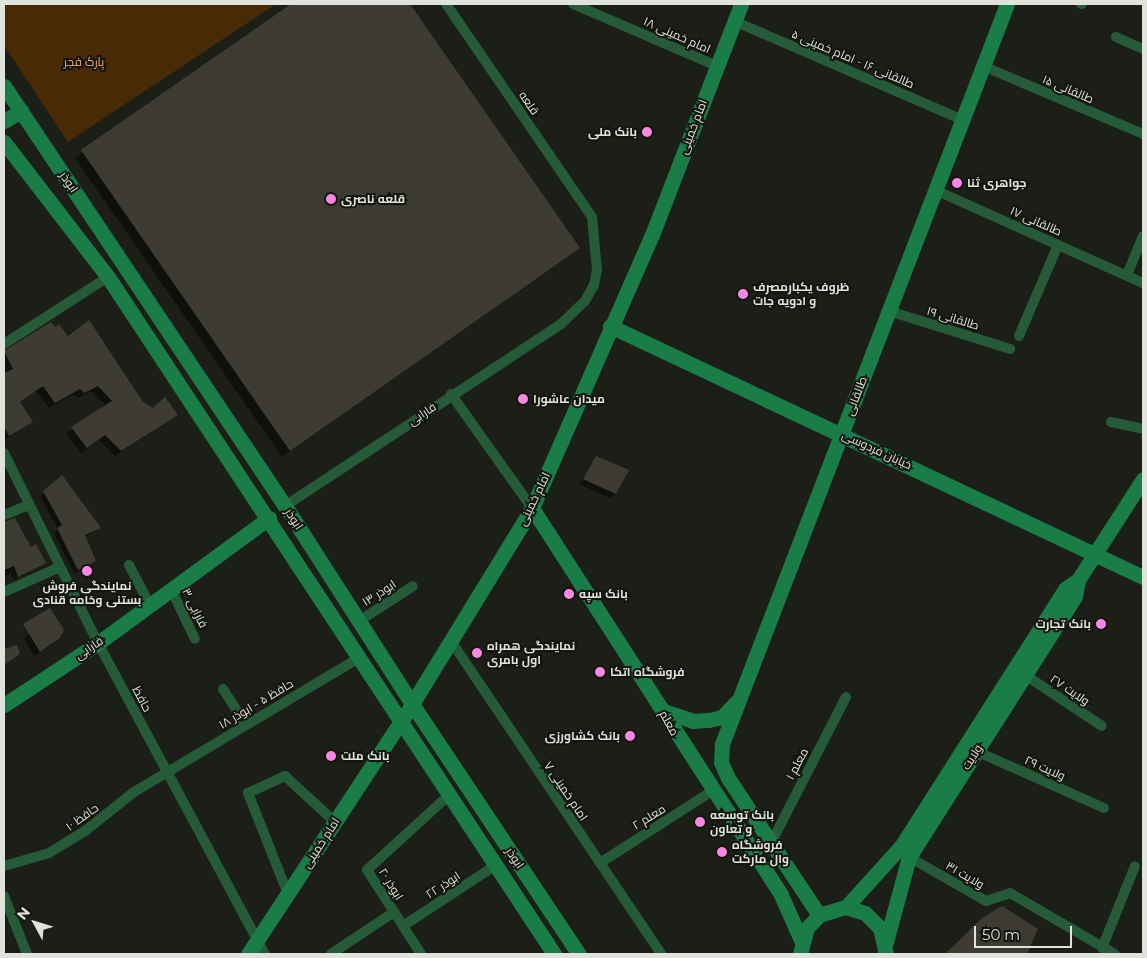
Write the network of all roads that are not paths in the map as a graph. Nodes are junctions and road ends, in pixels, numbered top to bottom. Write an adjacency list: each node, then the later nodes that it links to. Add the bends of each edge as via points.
1 (446, 4): 18 (street, قلعه)
2 (573, 4): 5 (street, امام خمینی ۱۸)
3 (741, 4): 6 (main road, امام خمینی)
4 (1007, 4): 10 (main road, طالقانی)
5 (587, 7): 9 (street, امام خمینی ۱۸)
6 (734, 21): 9 (main road, امام خمینی); 13 (street, طالقانی ۱۶ - امام خمینی ۵)
7 (1116, 38): 8 (street)
8 (1143, 49)
9 (717, 66): 25 (main road, امام خمینی, via 652,235)
10 (983, 66): 13 (main road, طالقانی); 15 (street, طالقانی ۱۵)
11 (4, 86): 12 (main road, ابوذر)
12 (22, 111): 14 (main road); 36 (main road, ابوذر)
13 (963, 120): 17 (main road, طالقانی)
14 (4, 121)
15 (1143, 134)
16 (4, 142): 22 (main road, ابوذر)
17 (935, 190): 20 (street, طالقانی ۱۷); 24 (main road, طالقانی)
18 (592, 217): 29 (street, فارابی, via 597,270 594,285 585,301 561,324)
19 (1143, 236): 21 (street)
20 (1058, 245): 21 (street, طالقانی ۱۷); 26 (street)
21 (1127, 275): 23 (street, طالقانی ۱۷)
22 (108, 277): 27 (street); 39 (main road, ابوذر)
23 (1143, 282)
24 (889, 311): 28 (street, طالقانی ۱۹); 32 (main road, طالقانی)
25 (610, 326): 32 (main road, خیابان فردوسی); 37 (main road, امام خمینی)
26 (1019, 336)
27 (4, 344)
28 (1010, 349)
29 (452, 394): 36 (street, فارابی); 37 (street)
30 (1111, 422): 31 (street)
31 (1143, 428)
32 (842, 434): 40 (main road, خیابان فردوسی); 56 (main road, طالقانی)
33 (4, 452): 35 (street, حافظ)
34 (1143, 479): 40 (main road, ولایت)
35 (29, 505): 38 (street); 42 (street, حافظ)
36 (285, 506): 49 (main road, ابوذر)
37 (532, 508): 51 (main road, امام خمینی); 60 (main road, معلم)
38 (4, 515)
39 (269, 518): 46 (main road, فارابی); 53 (main road, ابوذر)
40 (1096, 553): 43 (main road, خیابان فردوسی); 44 (main road, ولایت)
41 (129, 565): 48 (street)
42 (60, 567): 47 (street); 52 (street, حافظ)
43 (1143, 577)
44 (1078, 580): 54 (main road, ولایت, via 1075,596); 71 (main road, ولایت, via 1064,589)
45 (413, 586): 49 (street, ابوذر ۱۳)
46 (171, 589): 48 (main road, فارابی); 50 (street, فارابی ۳)
47 (4, 592)
48 (150, 605): 52 (main road, فارابی)
49 (359, 621): 58 (main road, ابوذر)
50 (196, 639)
51 (450, 641): 58 (main road, امام خمینی); 72 (street, امام خمینی ۷)
52 (98, 643): 59 (main road, فارابی); 65 (street, حافظ)
53 (359, 658): 61 (main road, ابوذر); 62 (street, حافظ ۵ - ابوذر ۱۸)
54 (1025, 675): 63 (street, ولایت ۲۷); 64 (main road, ولایت)
55 (223, 690): 62 (street)
56 (739, 698): 60 (main road, via 722,717 709,720 693,721); 70 (main road, طالقانی, via 722,744 721,762)
57 (846, 698): 70 (street, معلم ۱)
58 (412, 704): 61 (main road, امام خمینی); 92 (main road, ابوذر)
59 (4, 705)
60 (664, 711): 66 (main road, معلم)
61 (400, 722): 67 (main road, ابوذر); 69 (main road, امام خمینی)
62 (246, 725): 65 (street, حافظ ۵ - ابوذر ۱۸)
63 (1102, 726)
64 (976, 751): 68 (street, ولایت ۲۹); 71 (main road, ولایت)
65 (168, 774): 74 (street, حافظ ۱۰, via 134,792 85,831 48,853); 82 (street, حافظ)
66 (712, 791): 72 (street, معلم ۲); 83 (main road, معلم, via 781,895)
67 (450, 795): 73 (main road, ابوذر); 79 (street, ابوذر ۲۰, via 367,870)
68 (1104, 808)
69 (335, 822): 76 (main road, امام خمینی); 76 (street, via 285,776 248,792)
70 (771, 843): 80 (main road)
71 (906, 851): 78 (main road); 84 (main road, ولایت); 85 (street, ولایت ۳۱, via 986,901 1010,893)
72 (600, 863): 93 (street, امام خمینی ۷)
73 (496, 865): 81 (street, ابوذر ۲۲); 91 (main road, ابوذر)
74 (4, 866)
75 (1135, 866): 85 (street)
76 (288, 894): 82 (main road, امام خمینی)
77 (4, 896): 86 (street)
78 (846, 907): 80 (main road); 84 (main road, via 870,916 880,928)
79 (394, 912): 81 (street, ابوذر ۲۰); 89 (street)
80 (819, 915): 83 (main road, via 806,928)
81 (403, 926): 90 (street, ابوذر ۲۰)
82 (257, 941): 87 (main road, امام خمینی); 88 (street, حافظ)
83 (801, 947)
84 (886, 948)
85 (1102, 948): 94 (street, ولایت ۳۱)
86 (24, 953)
87 (248, 954)
88 (266, 954)
89 (331, 954)
90 (421, 954)
91 (554, 954)
92 (579, 954)
93 (661, 954)
94 (1115, 954)

